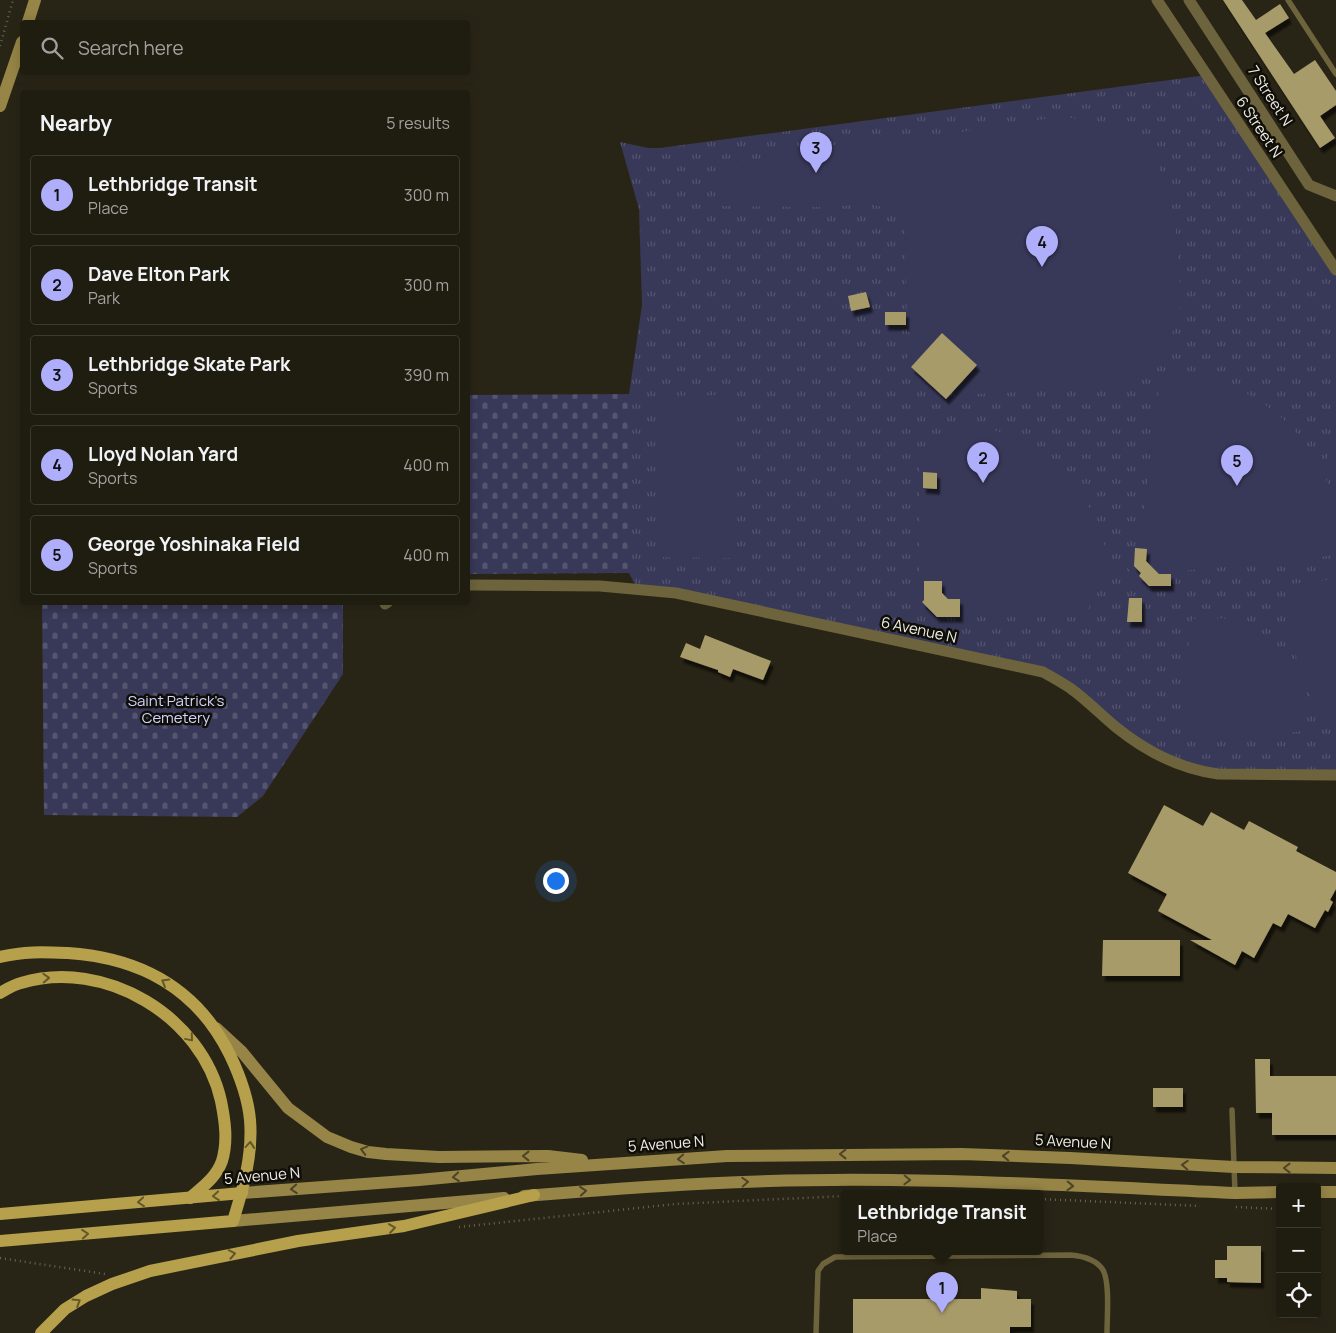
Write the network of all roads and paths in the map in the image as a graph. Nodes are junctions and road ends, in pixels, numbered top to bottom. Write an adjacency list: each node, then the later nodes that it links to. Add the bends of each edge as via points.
1 (13, 0): 7 (path)
2 (35, 0): 6 (main road)
3 (1157, 0): 12 (street, 6 Street N)
4 (1189, 0): 11 (street, 7 Street N, via 1309,185)
5 (1288, 0): 9 (lane)
6 (29, 20)
7 (0, 46)
8 (20, 48): 10 (main road)
9 (1336, 74)
10 (0, 106)
11 (1336, 196)
12 (1336, 270)
13 (470, 585): 14 (street, 6 Avenue N, via 600,586 676,593 1043,672 1070,688 1147,749 1173,762 1218,774)
14 (1336, 775)
15 (0, 952): 16 (main road)
16 (19, 952): 17 (main road); 19 (main road, one-way to 16, via 172,986 120,961 90,955)
17 (0, 957)
18 (0, 992): 30 (main road, one-way to 30, via 39,978 95,980 150,1002 177,1023 208,1064 218,1089 226,1143 221,1163 210,1180)
19 (214, 1026): 21 (main road, one-way to 19, via 548,1156 386,1154 351,1147 327,1137 288,1108 242,1052); 27 (main road, one-way to 19, via 250,1139 247,1102 240,1077)
20 (1232, 1110): 22 (lane)
21 (609, 1164): 22 (main road, 5 Avenue N, one-way to 21, via 962,1154 727,1156); 27 (main road, 5 Avenue N, one-way to 27)
22 (1234, 1167): 23 (main road, 5 Avenue N, one-way to 22); 28 (lane)
23 (1336, 1168)
24 (1276, 1192): 28 (main road)
25 (1321, 1192): 26 (main road)
26 (1336, 1192)
27 (242, 1193): 30 (main road, 5 Avenue N, one-way to 30); 36 (main road)
28 (1235, 1193): 29 (main road, one-way to 28, via 763,1181 881,1180)
29 (534, 1196): 36 (main road); 38 (main road, one-way to 29, via 65,1309 86,1296 150,1271 298,1241 404,1226)
30 (190, 1198): 35 (main road, 5 Avenue N, one-way to 35)
31 (1043, 1199): 32 (path)
32 (1203, 1206)
33 (1232, 1207): 34 (path)
34 (1276, 1208)
35 (0, 1214)
36 (233, 1221): 37 (main road, one-way to 36)
37 (0, 1241)
38 (41, 1333)
39 (816, 1333): 40 (lane, via 818,1270 835,1258 1071,1255 1093,1261 1103,1270 1108,1291)
40 (1107, 1333)

